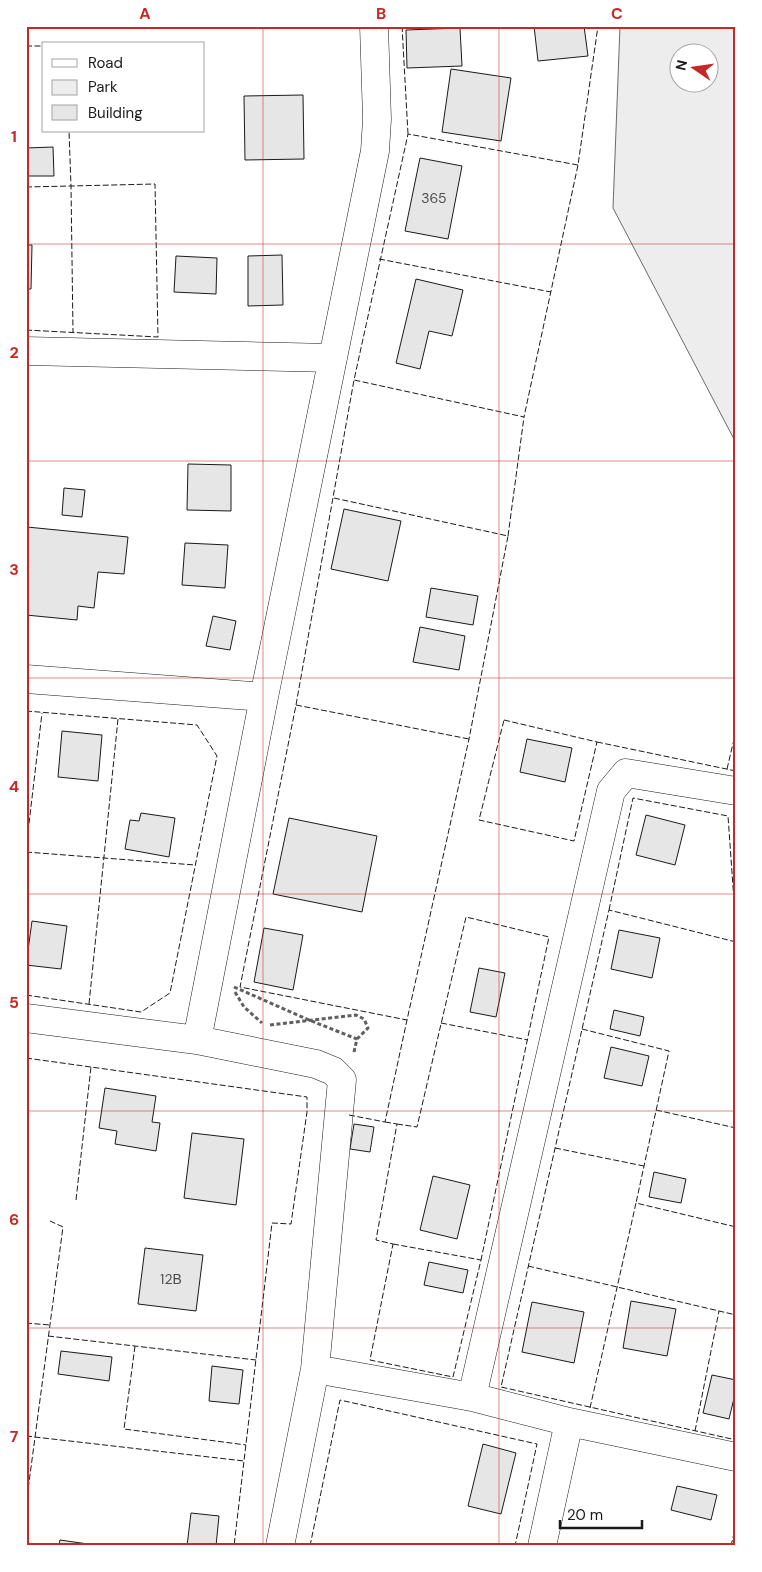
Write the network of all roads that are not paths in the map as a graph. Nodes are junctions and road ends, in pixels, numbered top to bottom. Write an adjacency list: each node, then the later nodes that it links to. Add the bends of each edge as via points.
1 (374, 26): 3 (street, via 375,151)
2 (26, 352): 3 (street)
3 (332, 358): 5 (street)
4 (26, 679): 5 (street)
5 (264, 697): 8 (street)
6 (736, 791): 10 (street, via 626,773 610,791)
7 (26, 1018): 8 (street)
8 (197, 1040): 9 (street, via 316,1064 333,1071 342,1080)
9 (316, 1369): 10 (street); 13 (street)
10 (472, 1397): 11 (street)
11 (569, 1422): 12 (street); 14 (street)
12 (736, 1457)
13 (280, 1546)
14 (542, 1546)

